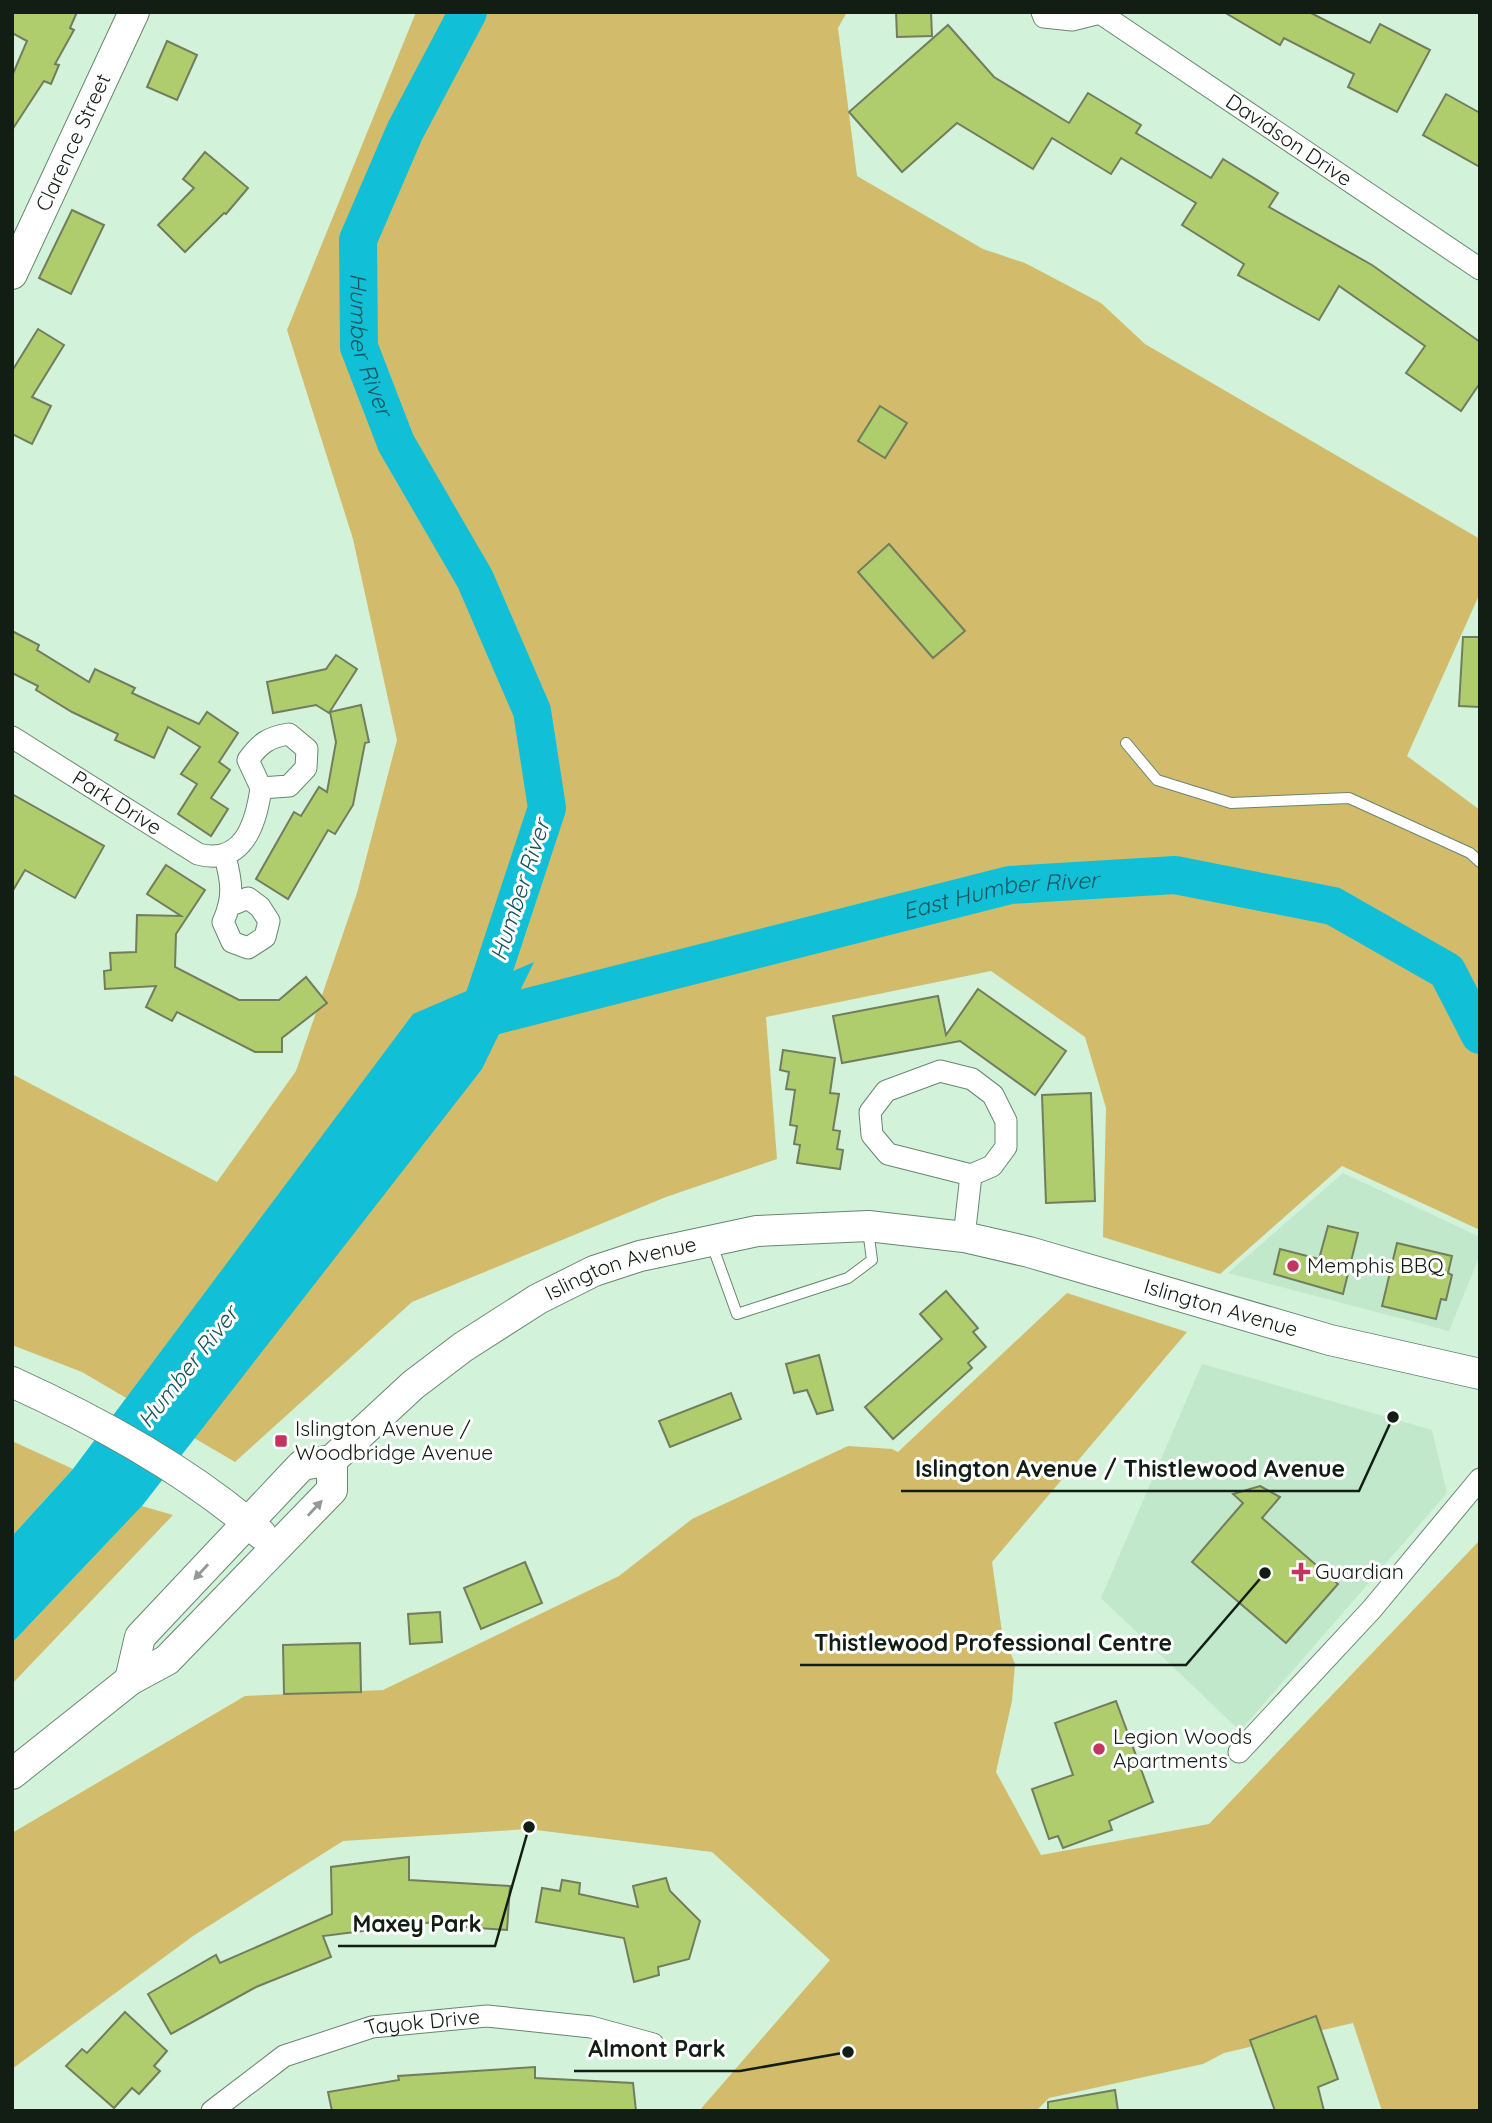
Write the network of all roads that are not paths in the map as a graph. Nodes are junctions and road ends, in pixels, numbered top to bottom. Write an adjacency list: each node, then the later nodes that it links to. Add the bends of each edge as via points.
1 (134, 12): 5 (main road, Clarence Street)
2 (1042, 12): 3 (street, Davidson Drive, via 1044,17 1072,20)
3 (1100, 13): 4 (street, Davidson Drive)
4 (1480, 269)
5 (12, 274)
6 (12, 737): 9 (street, Park Drive, via 198,854)
7 (1126, 743): 10 (lane, via 1157,780 1231,803 1349,798 1470,853)
8 (261, 788): 9 (street, via 257,815 238,847)
9 (225, 857): 11 (street, via 232,884)
10 (1480, 862)
11 (231, 905)
12 (971, 1175): 12 (street, via 992,1166 1006,1147 1006,1121 993,1095 972,1079 940,1071 886,1090 870,1112 872,1135 888,1154); 14 (street)
13 (868, 1226): 14 (main road, Islington Avenue); 15 (main road, Islington Avenue, via 757,1231); 15 (lane, via 872,1260 848,1278 737,1314)
14 (964, 1237): 16 (main road, Islington Avenue, via 1331,1340)
15 (710, 1239): 18 (main road, Islington Avenue, via 594,1272 538,1299 412,1385)
16 (1480, 1374)
17 (12, 1382): 20 (main road, via 64,1406 201,1486)
18 (332, 1460): 20 (main road, Islington Avenue, via 302,1465); 21 (main road, one-way to 18, via 332,1490)
19 (1480, 1479): 23 (street, via 1371,1609)
20 (247, 1522): 21 (main road); 22 (main road, Islington Avenue, one-way to 22, via 140,1637)
21 (277, 1548): 22 (main road, via 167,1660)
22 (130, 1680): 24 (main road)
23 (1239, 1752)
24 (12, 1774)
25 (653, 2044): 26 (street, Tayok Drive, via 591,2027 487,2016 372,2027 284,2056)
26 (212, 2111)

